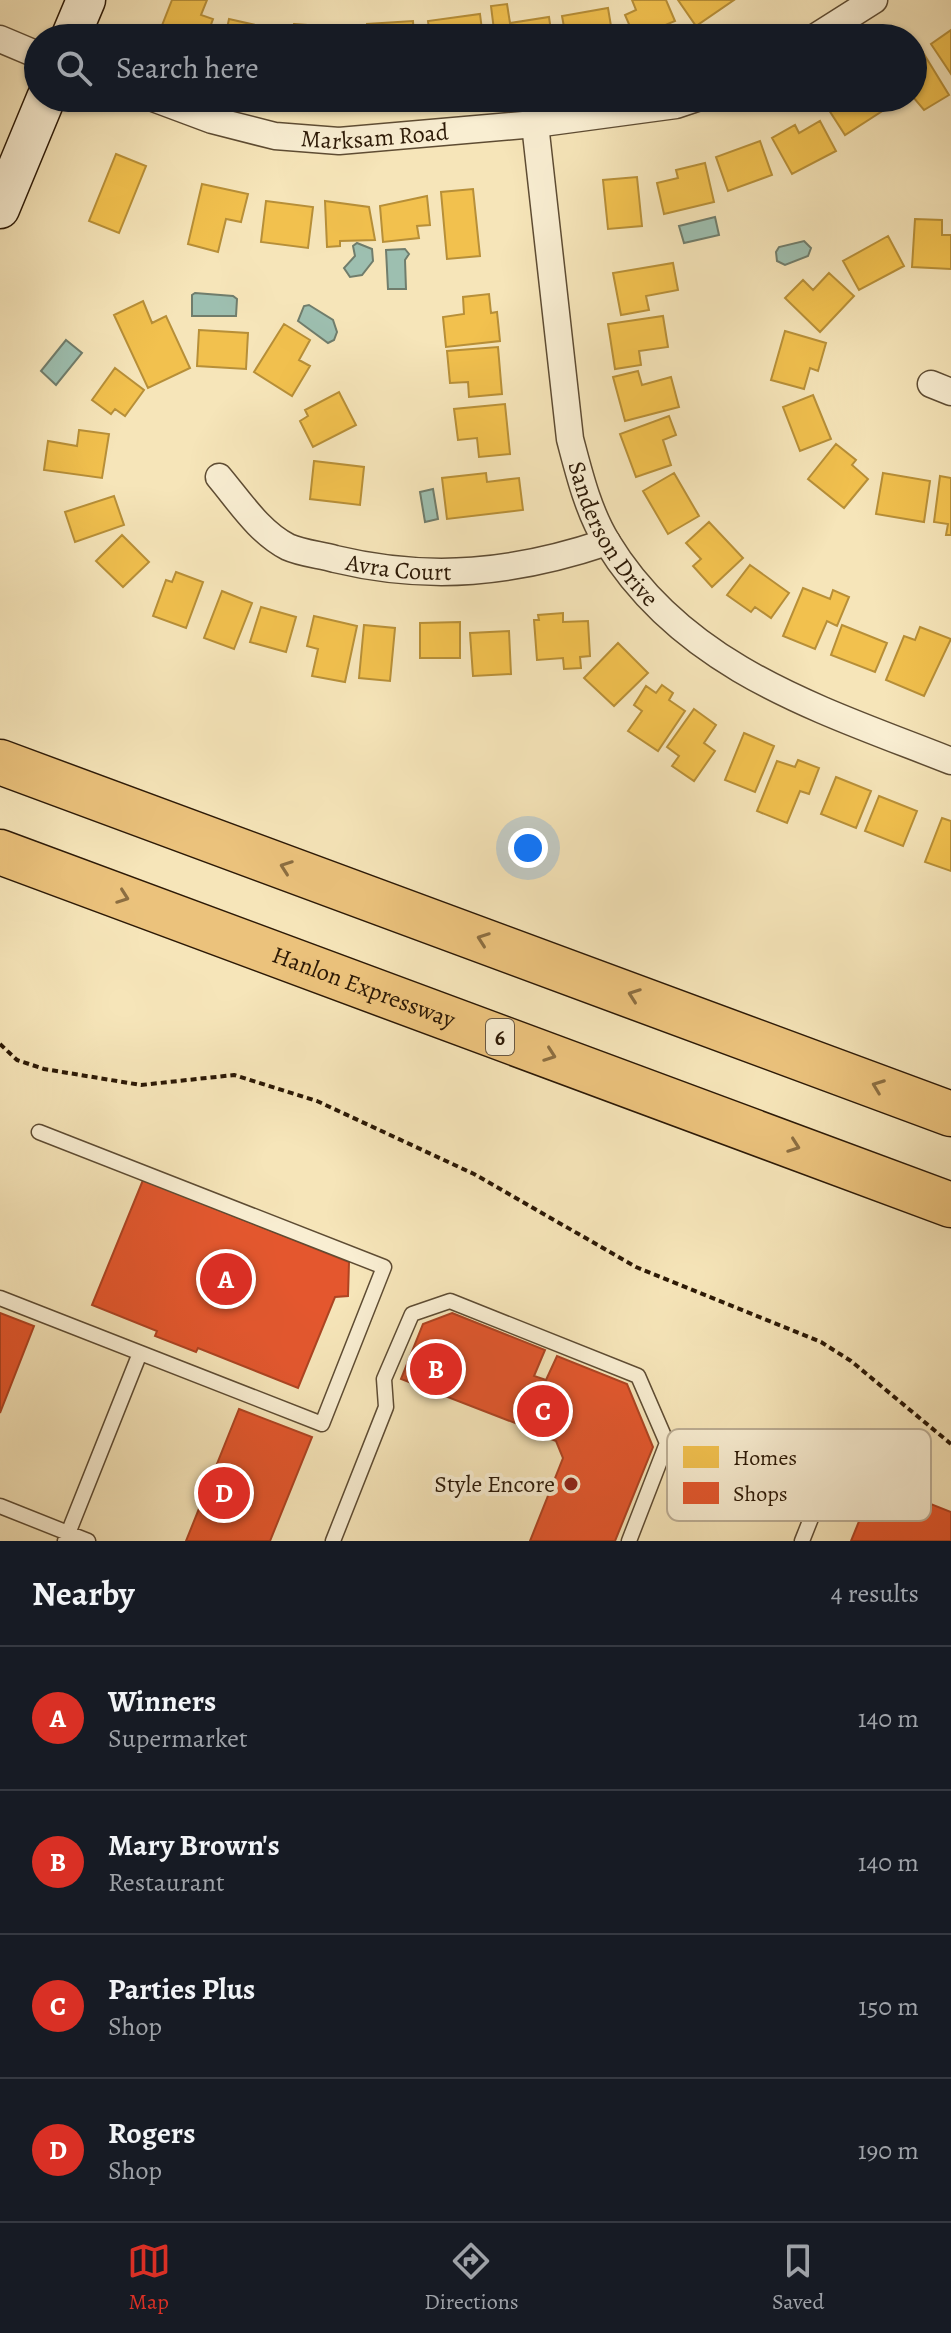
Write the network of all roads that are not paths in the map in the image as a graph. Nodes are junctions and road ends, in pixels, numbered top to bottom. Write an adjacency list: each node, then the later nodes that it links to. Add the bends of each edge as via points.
1 (86, 0): 3 (main road)
2 (870, 1): 4 (street)
3 (76, 24)
4 (835, 24)
5 (0, 39): 6 (street)
6 (24, 49)
7 (40, 112): 11 (main road)
8 (197, 112): 10 (street, Marksam Road, via 262,133 339,141)
9 (624, 112): 10 (street, Marksam Road)
10 (535, 124): 13 (street, Sanderson Drive, via 570,439)
11 (0, 209)
12 (219, 477): 13 (street, Avra Court, via 263,530 290,548 370,567 462,574 547,562)
13 (607, 542): 15 (street, Sanderson Drive, via 661,612 726,663 776,692)
14 (4, 761): 19 (highway, one-way to 14)
15 (951, 761)
16 (0, 852): 17 (highway, Hanlon Expressway / 6)
17 (50, 869): 18 (highway); 21 (highway, Hanlon Expressway / 6, one-way to 21)
18 (0, 872)
19 (951, 1114)
20 (39, 1132): 23 (lane, via 384,1267 322,1424)
21 (951, 1205)
22 (0, 1298): 23 (lane)
23 (140, 1353): 26 (lane)
24 (0, 1506): 26 (lane)
25 (810, 1521): 30 (lane)
26 (67, 1537): 27 (lane)
27 (88, 1541)
28 (333, 1541): 29 (lane, via 386,1407 384,1379 412,1314 450,1301 638,1376 667,1443)
29 (629, 1541)
30 (802, 1541)

